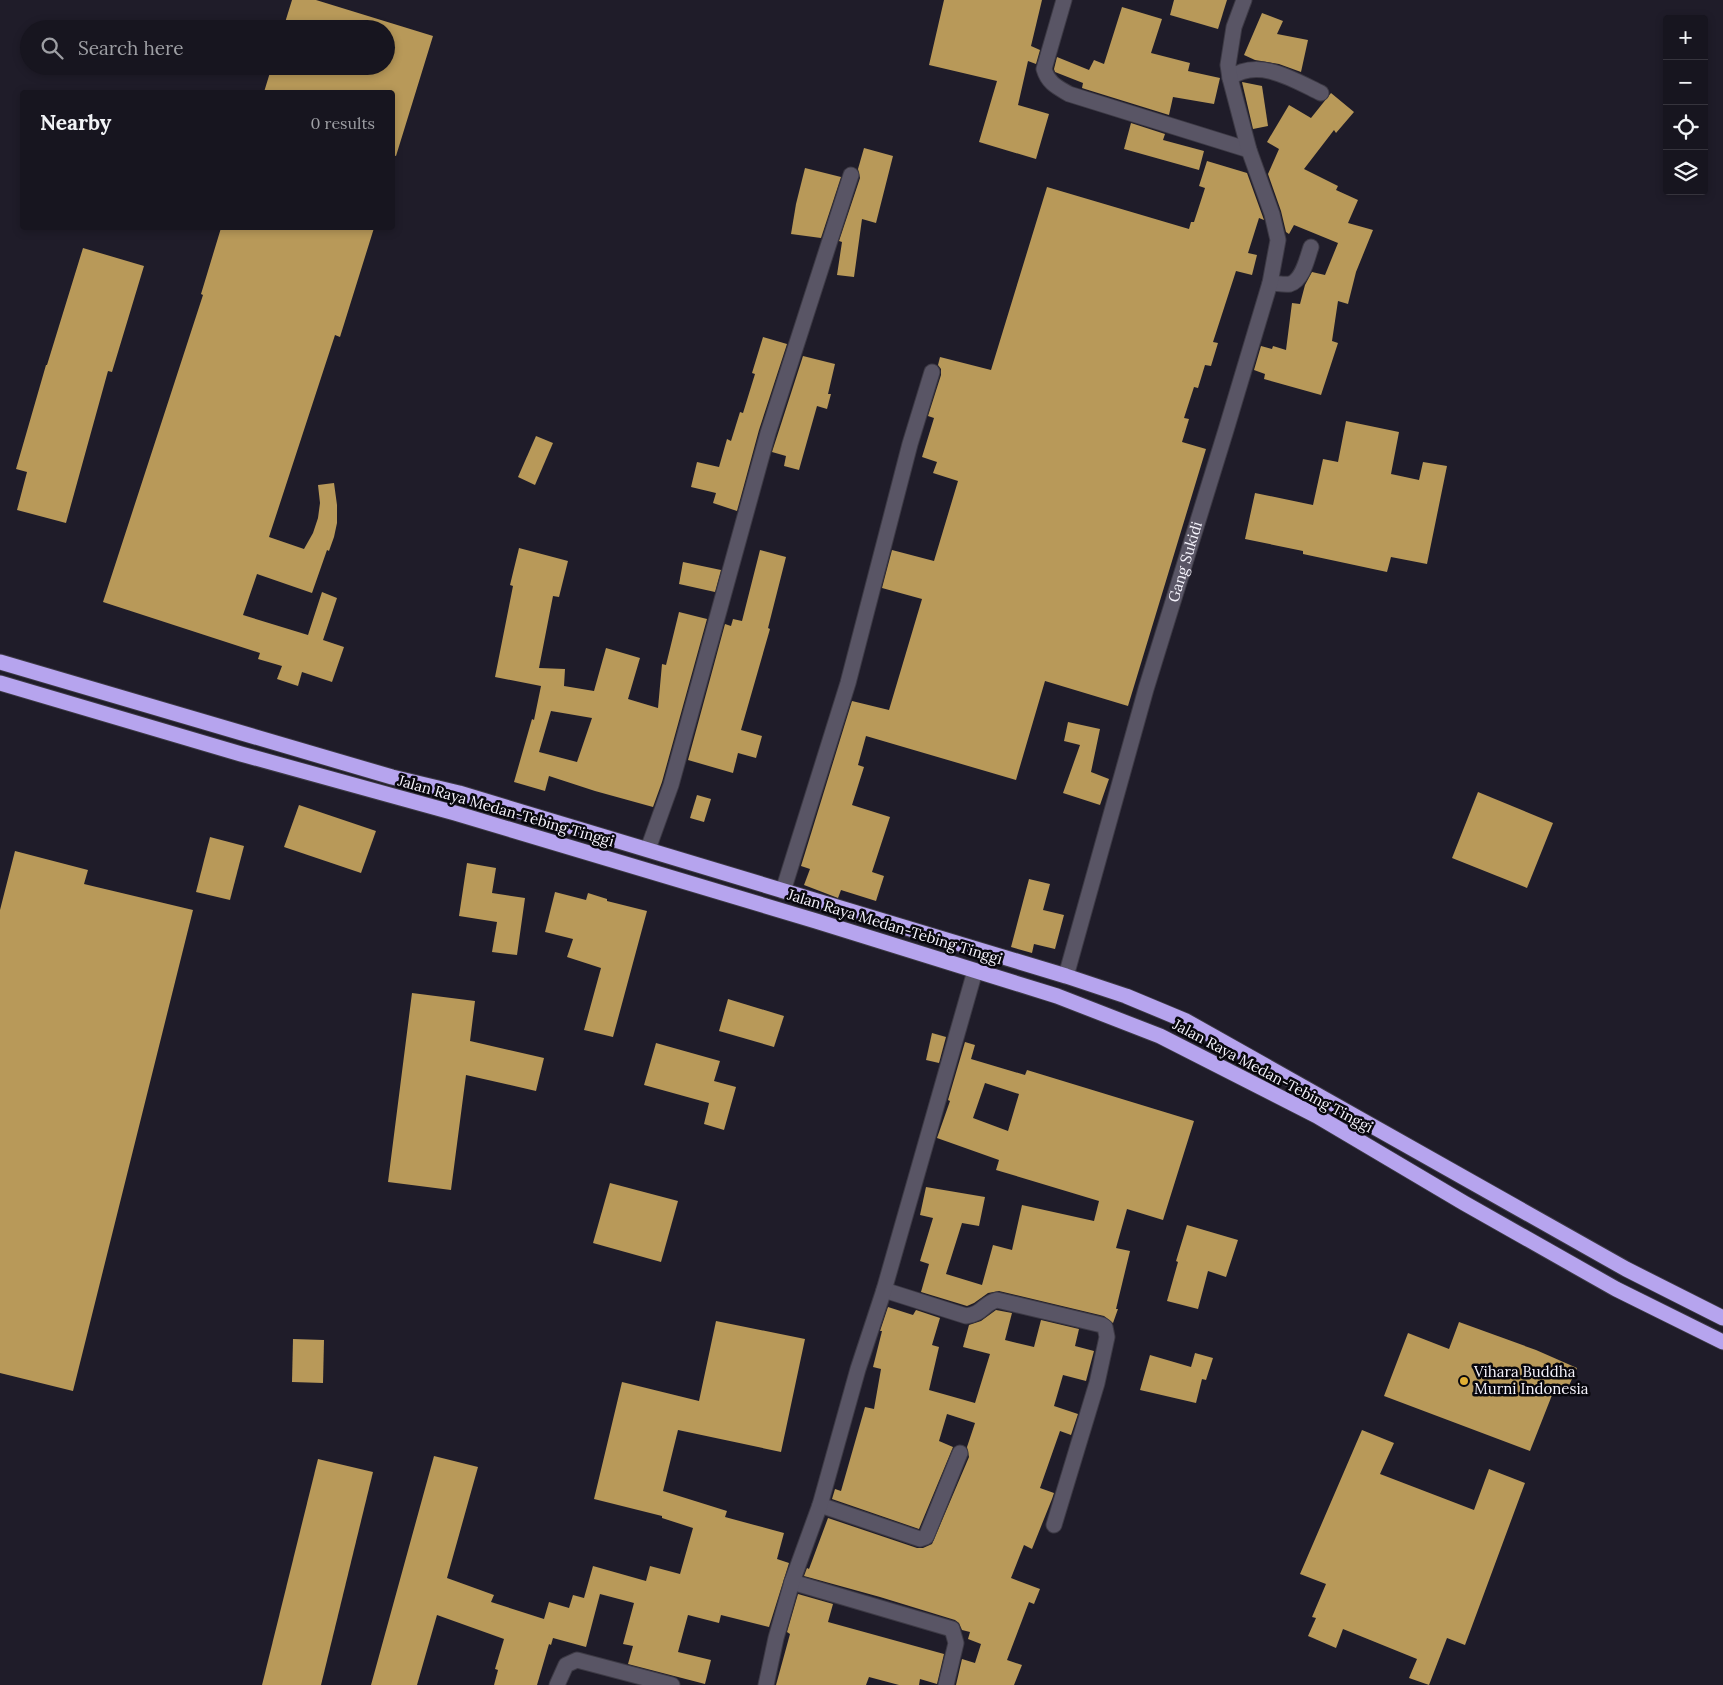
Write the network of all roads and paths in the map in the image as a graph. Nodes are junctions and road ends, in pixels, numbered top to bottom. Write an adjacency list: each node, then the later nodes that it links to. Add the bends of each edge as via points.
1 (1064, 0): 5 (street, via 1044,70 1052,84 1069,94)
2 (1244, 0): 3 (street, Gang Sukidi, via 1229,52)
3 (1230, 78): 4 (street, via 1243,70 1259,70 1288,77); 5 (street, Gang Sukidi)
4 (1321, 93)
5 (1249, 150): 8 (street, Gang Sukidi, via 1278,240)
6 (851, 175): 12 (street, via 768,433 671,786)
7 (1312, 247): 8 (street, via 1302,273 1295,281)
8 (1270, 283): 15 (street, Gang Sukidi, via 1146,689)
9 (932, 372): 13 (street, via 848,683)
10 (0, 662): 12 (highway, Jalan Raya Medan-Tebing Tinggi)
11 (0, 683): 14 (highway, Jalan Raya Medan-Tebing Tinggi, via 448,811)
12 (648, 849): 13 (highway, Jalan Raya Medan-Tebing Tinggi)
13 (783, 891): 15 (highway, Jalan Raya Medan-Tebing Tinggi)
14 (975, 971): 16 (street); 18 (highway, Jalan Raya Medan-Tebing Tinggi, via 1057,996 1160,1036 1316,1116 1616,1289)
15 (1066, 976): 17 (highway, Jalan Raya Medan-Tebing Tinggi, via 1186,1021 1626,1269)
16 (884, 1290): 20 (street); 21 (street, via 966,1316 997,1300 1105,1327 1107,1337 1097,1383)
17 (1723, 1318)
18 (1723, 1342)
19 (960, 1453): 20 (street, via 926,1537 920,1539)
20 (820, 1505): 22 (street)
21 (1054, 1525)
22 (792, 1582): 25 (street); 26 (street, via 952,1629 956,1643)
23 (557, 1685): 24 (street, via 566,1665 577,1660)
24 (672, 1685)
25 (766, 1685)
26 (946, 1685)

